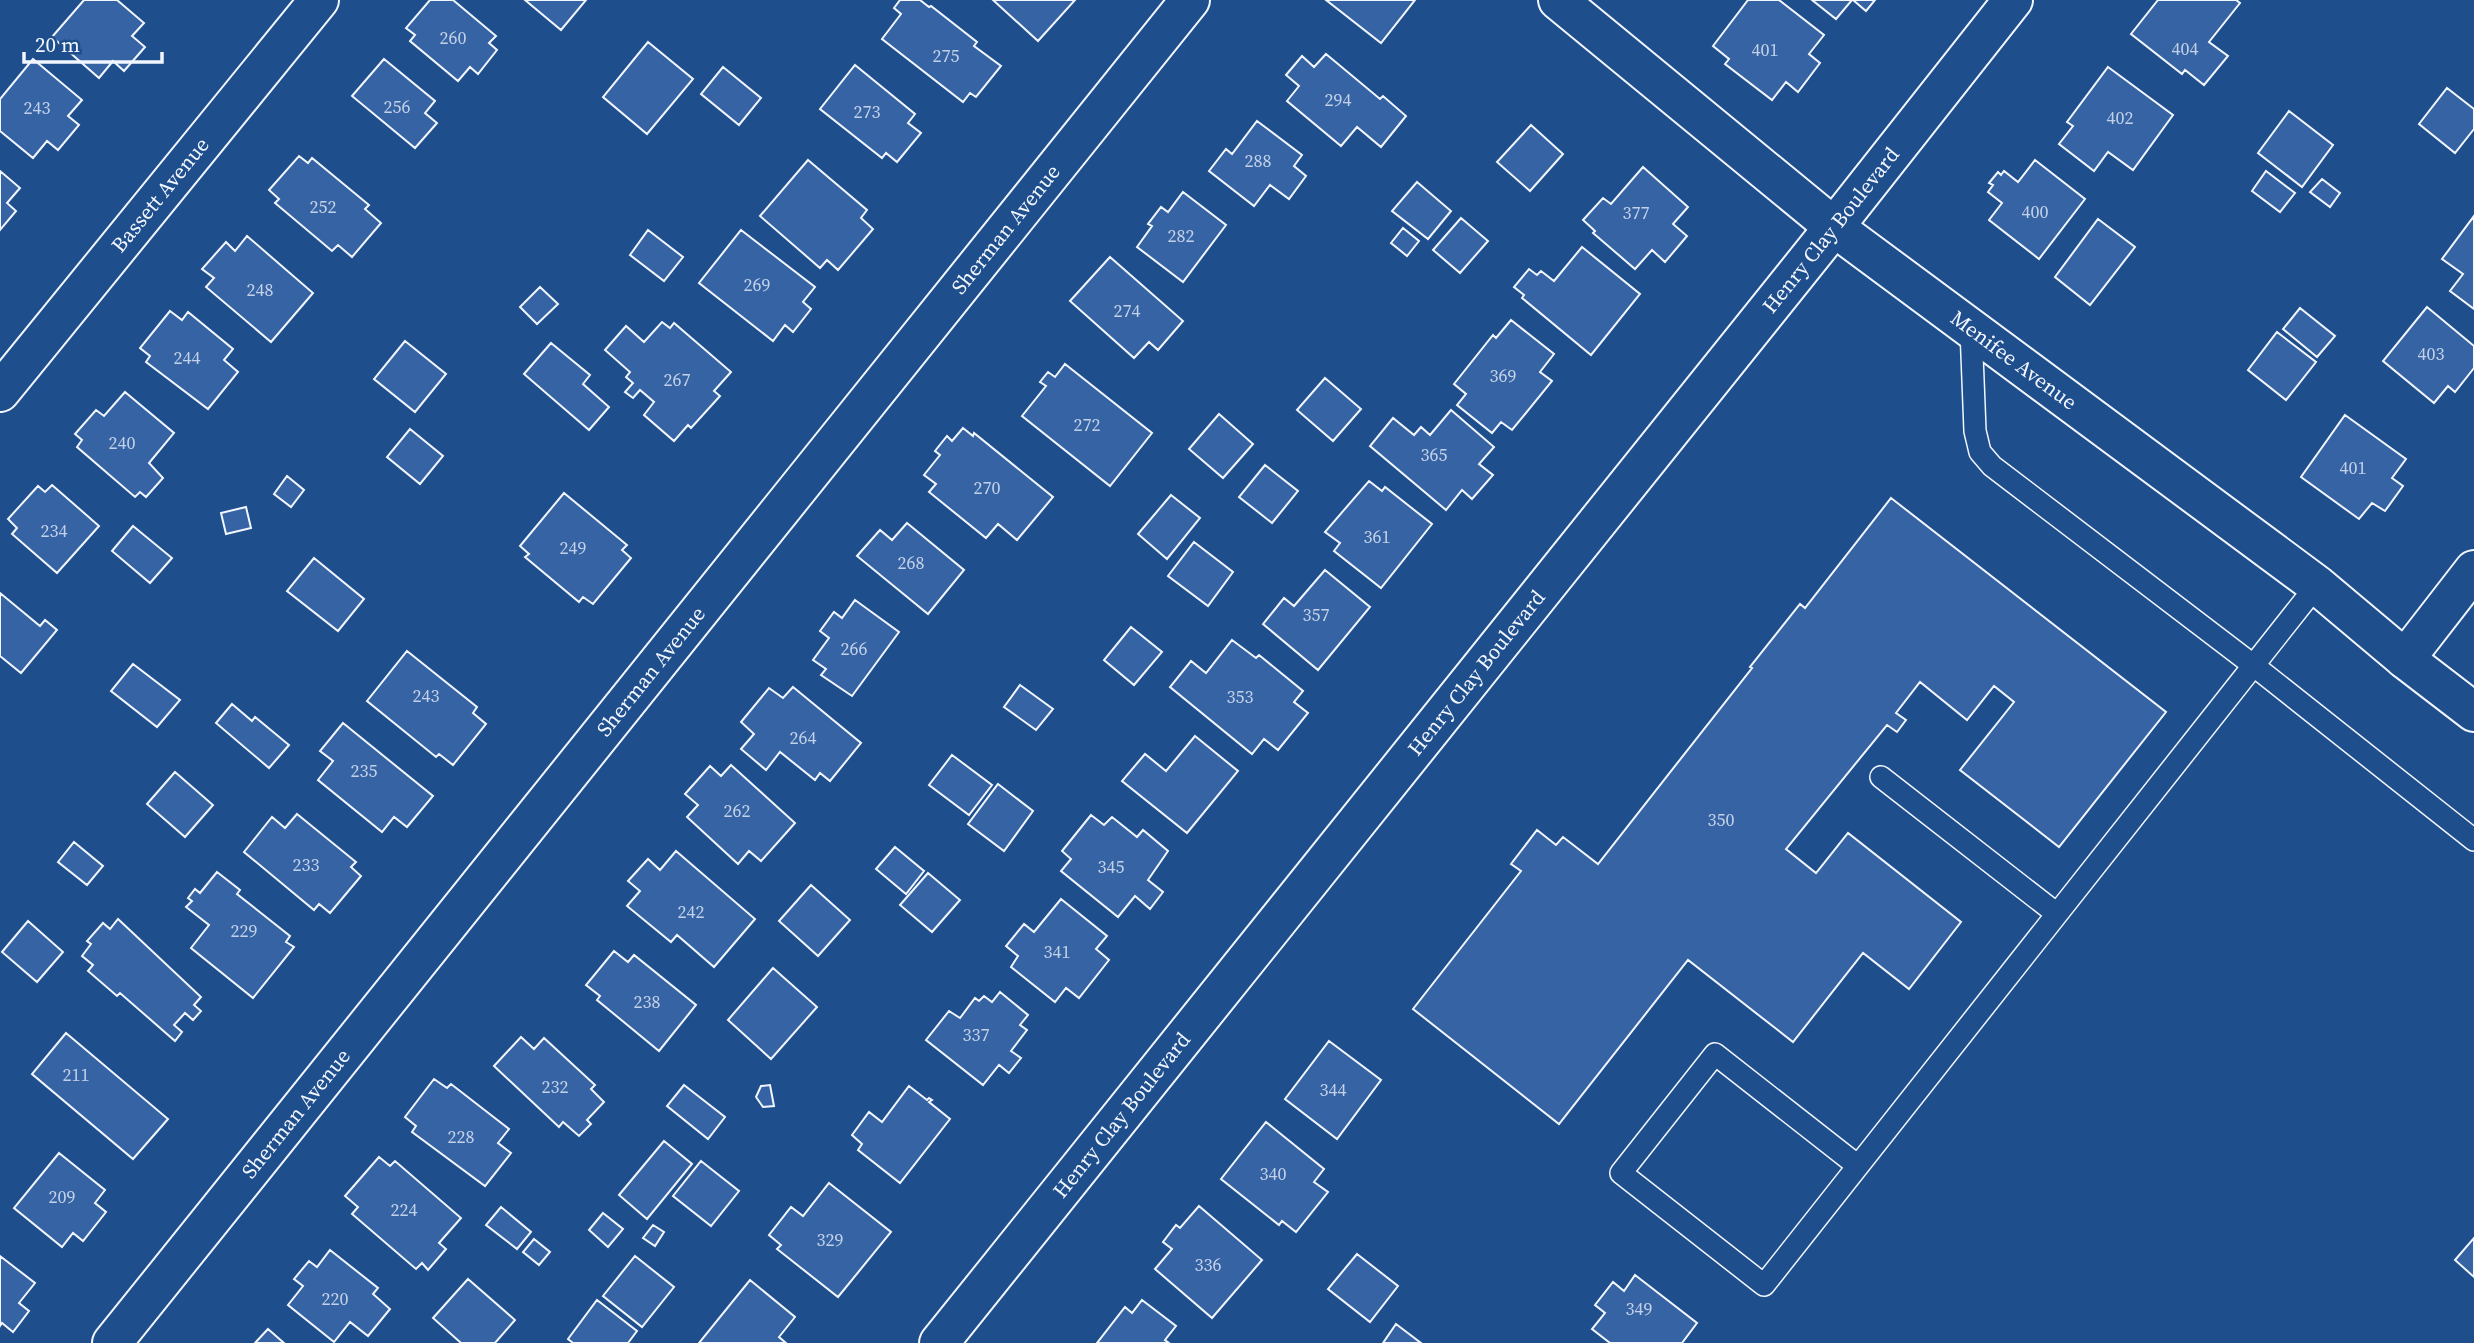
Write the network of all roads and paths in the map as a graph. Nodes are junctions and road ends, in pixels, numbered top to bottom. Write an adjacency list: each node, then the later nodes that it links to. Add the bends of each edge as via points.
1 (319, 0): 7 (street, Bassett Avenue)
2 (1190, 0): 17 (street, Sherman Avenue)
3 (1558, 0): 5 (street, Menifee Avenue)
4 (2013, 0): 5 (street, Henry Clay Boulevard)
5 (1834, 227): 6 (street, Menifee Avenue); 18 (street, Henry Clay Boulevard)
6 (1971, 329): 9 (street, Menifee Avenue); 11 (lane, via 1980,452 1992,466)
7 (0, 391)
8 (2474, 570): 10 (street)
9 (2317, 585): 10 (street, Menifee Avenue); 11 (lane)
10 (2405, 659): 12 (street, Menifee Avenue)
11 (2253, 665): 14 (lane); 15 (lane)
12 (2474, 712)
13 (1881, 777): 15 (lane)
14 (2474, 840)
15 (2057, 915): 16 (lane)
16 (1858, 1166): 16 (lane, via 1764,1285 1621,1173 1715,1054)
17 (112, 1343)
18 (939, 1343)

